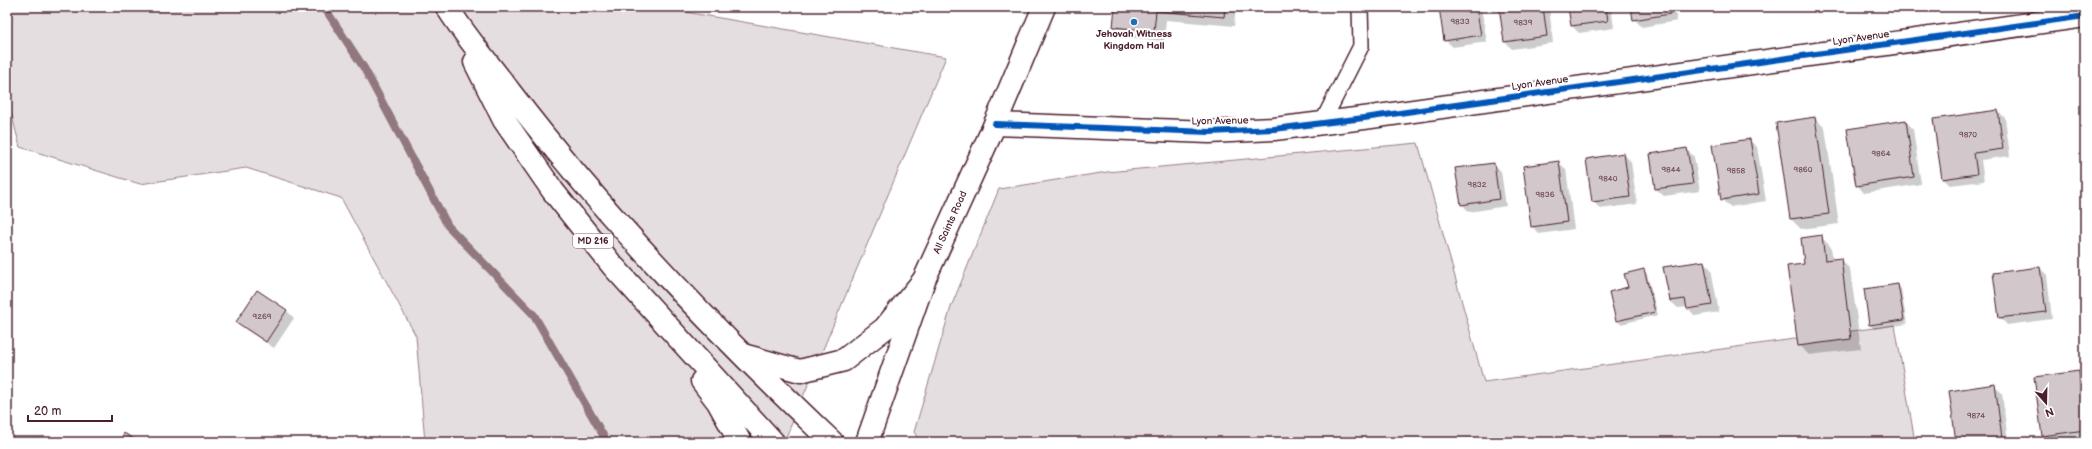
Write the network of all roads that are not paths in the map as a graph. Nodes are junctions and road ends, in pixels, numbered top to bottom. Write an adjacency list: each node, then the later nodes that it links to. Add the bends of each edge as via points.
1 (1044, 7): 6 (street, All Saints Road)
2 (1360, 7): 5 (lane, via 1361,46)
3 (448, 10): 7 (street, MD 216, via 504,120 553,191); 9 (street, MD 216, via 592,195)
4 (2085, 16): 5 (street, Lyon Avenue)
5 (1322, 123): 6 (street, Lyon Avenue, via 1274,129 1209,132)
6 (995, 124): 8 (street, All Saints Road)
7 (612, 265): 10 (street, via 718,402); 11 (street, MD 216)
8 (924, 280): 9 (street, via 885,328 844,360 800,371); 13 (street, All Saints Road)
9 (741, 354): 12 (street, MD 216)
10 (740, 442)
11 (773, 442)
12 (832, 442)
13 (867, 442)

